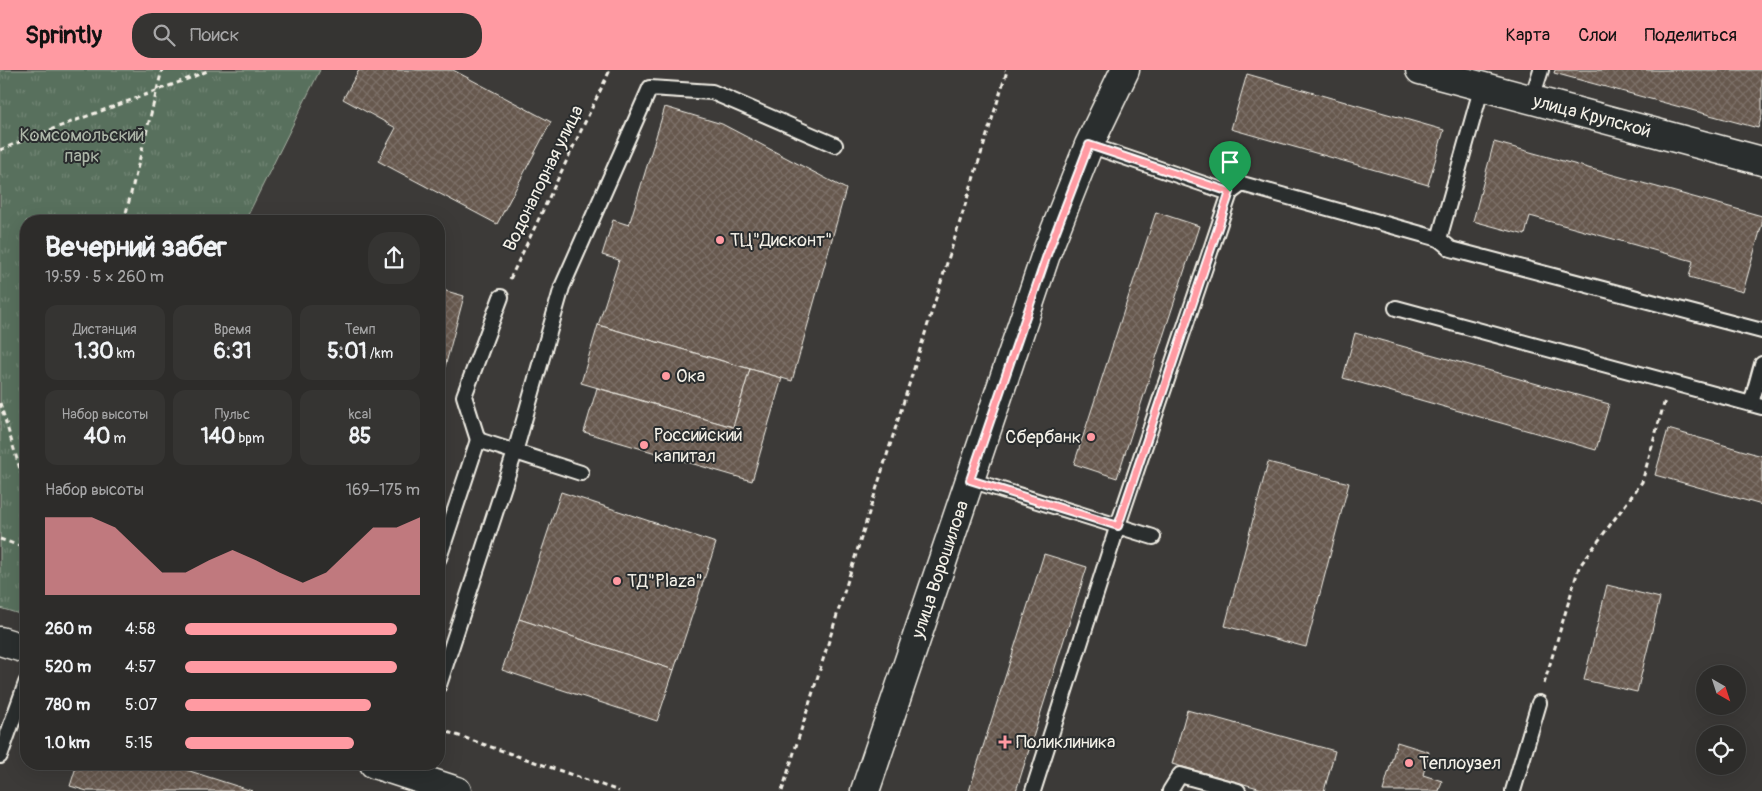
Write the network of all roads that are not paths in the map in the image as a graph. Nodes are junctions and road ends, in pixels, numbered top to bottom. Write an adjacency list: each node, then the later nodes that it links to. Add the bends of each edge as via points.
1 (1125, 70): 7 (main road, улица Ворошилова)
2 (1420, 70): 4 (main road, улица Крупской)
3 (1541, 70): 5 (lane)
4 (1482, 86): 5 (main road, улица Крупской); 10 (lane)
5 (1531, 101): 8 (main road, улица Крупской)
6 (834, 144): 17 (lane, via 712,92 650,88 562,287)
7 (1089, 145): 9 (lane); 19 (main road, улица Ворошилова, via 1048,252)
8 (1762, 161)
9 (1230, 192): 10 (lane, via 1242,184); 20 (lane)
10 (1438, 239): 13 (lane, via 1451,249)
11 (501, 297): 16 (lane, via 464,396)
12 (1396, 308): 15 (lane)
13 (1762, 331)
14 (1762, 364): 15 (lane)
15 (1757, 406)
16 (478, 440): 17 (lane); 22 (lane)
17 (515, 452): 18 (lane); 24 (lane)
18 (581, 473)
19 (970, 480): 20 (lane); 31 (main road, улица Ворошилова)
20 (1118, 526): 21 (lane); 32 (lane)
21 (1153, 536)
22 (445, 540)
23 (0, 641): 25 (main road)
24 (445, 642)
25 (20, 646)
26 (20, 700): 28 (lane)
27 (1539, 703): 35 (lane)
28 (0, 756)
29 (412, 770): 30 (main road)
30 (457, 791)
31 (865, 791)
32 (1033, 791)
33 (1170, 791): 34 (lane, via 1180,775)
34 (1238, 791)
35 (1513, 791)

